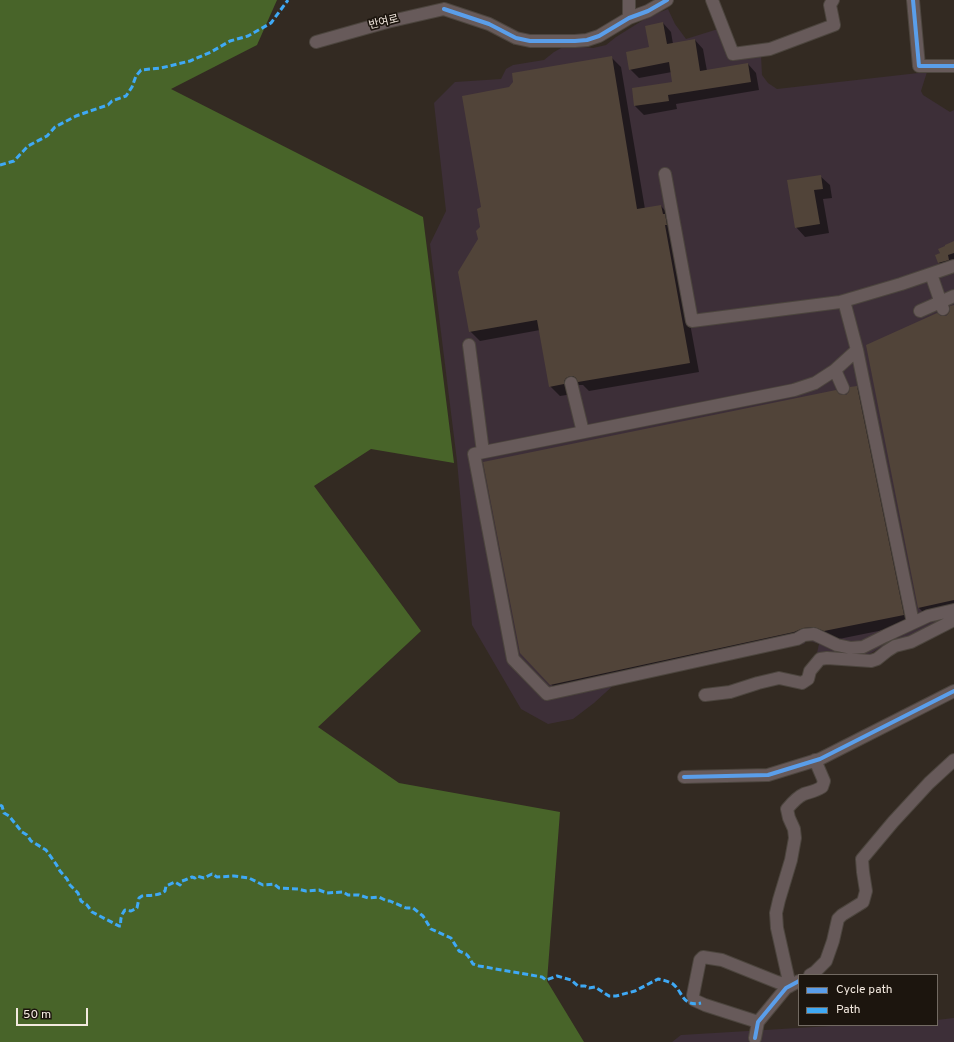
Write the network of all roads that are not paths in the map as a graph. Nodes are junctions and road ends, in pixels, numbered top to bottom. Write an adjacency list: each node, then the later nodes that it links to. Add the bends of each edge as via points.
1 (629, 0): 7 (street)
2 (667, 0): 7 (street)
3 (712, 0): 4 (street, via 733,54 770,49 834,25 830,5)
4 (833, 0)
5 (913, 0): 9 (street, via 919,66)
6 (445, 5): 7 (street, via 516,38 530,41 587,40 600,36); 8 (street, 반여로)
7 (629, 18)
8 (316, 42)
9 (954, 66)
10 (665, 174): 14 (street, via 692,321)
11 (954, 266): 12 (street)
12 (931, 274): 14 (street); 15 (street)
13 (954, 296): 15 (street)
14 (844, 301): 18 (street)
15 (942, 306): 16 (street)
16 (920, 311)
17 (469, 345): 23 (street)
18 (857, 350): 19 (street); 26 (street)
19 (835, 370): 21 (street); 22 (street, via 815,383 794,390)
20 (571, 383): 22 (street)
21 (843, 388)
22 (583, 432): 23 (street)
23 (484, 452): 26 (street, via 474,454 514,659 547,694 797,639 804,635 814,634 837,645 851,648 864,647)
24 (954, 610): 26 (street, via 928,616)
25 (954, 620): 28 (street, via 911,642 895,646 872,661 820,659 810,671 808,679 802,683 779,678 730,692)
26 (913, 623)
27 (954, 691): 29 (street)
28 (705, 695)
29 (815, 760): 31 (street, via 768,775); 33 (street, via 824,781 822,787 803,794 787,809 795,838 776,913 777,928)
30 (954, 760): 32 (street, via 929,783 862,859 866,891 863,902 838,919 826,961)
31 (684, 777)
32 (812, 974)
33 (795, 983): 34 (street, via 786,988); 34 (street, via 777,982 722,960 703,957 700,960 694,1000)
34 (758, 1022): 35 (street)
35 (755, 1038)

